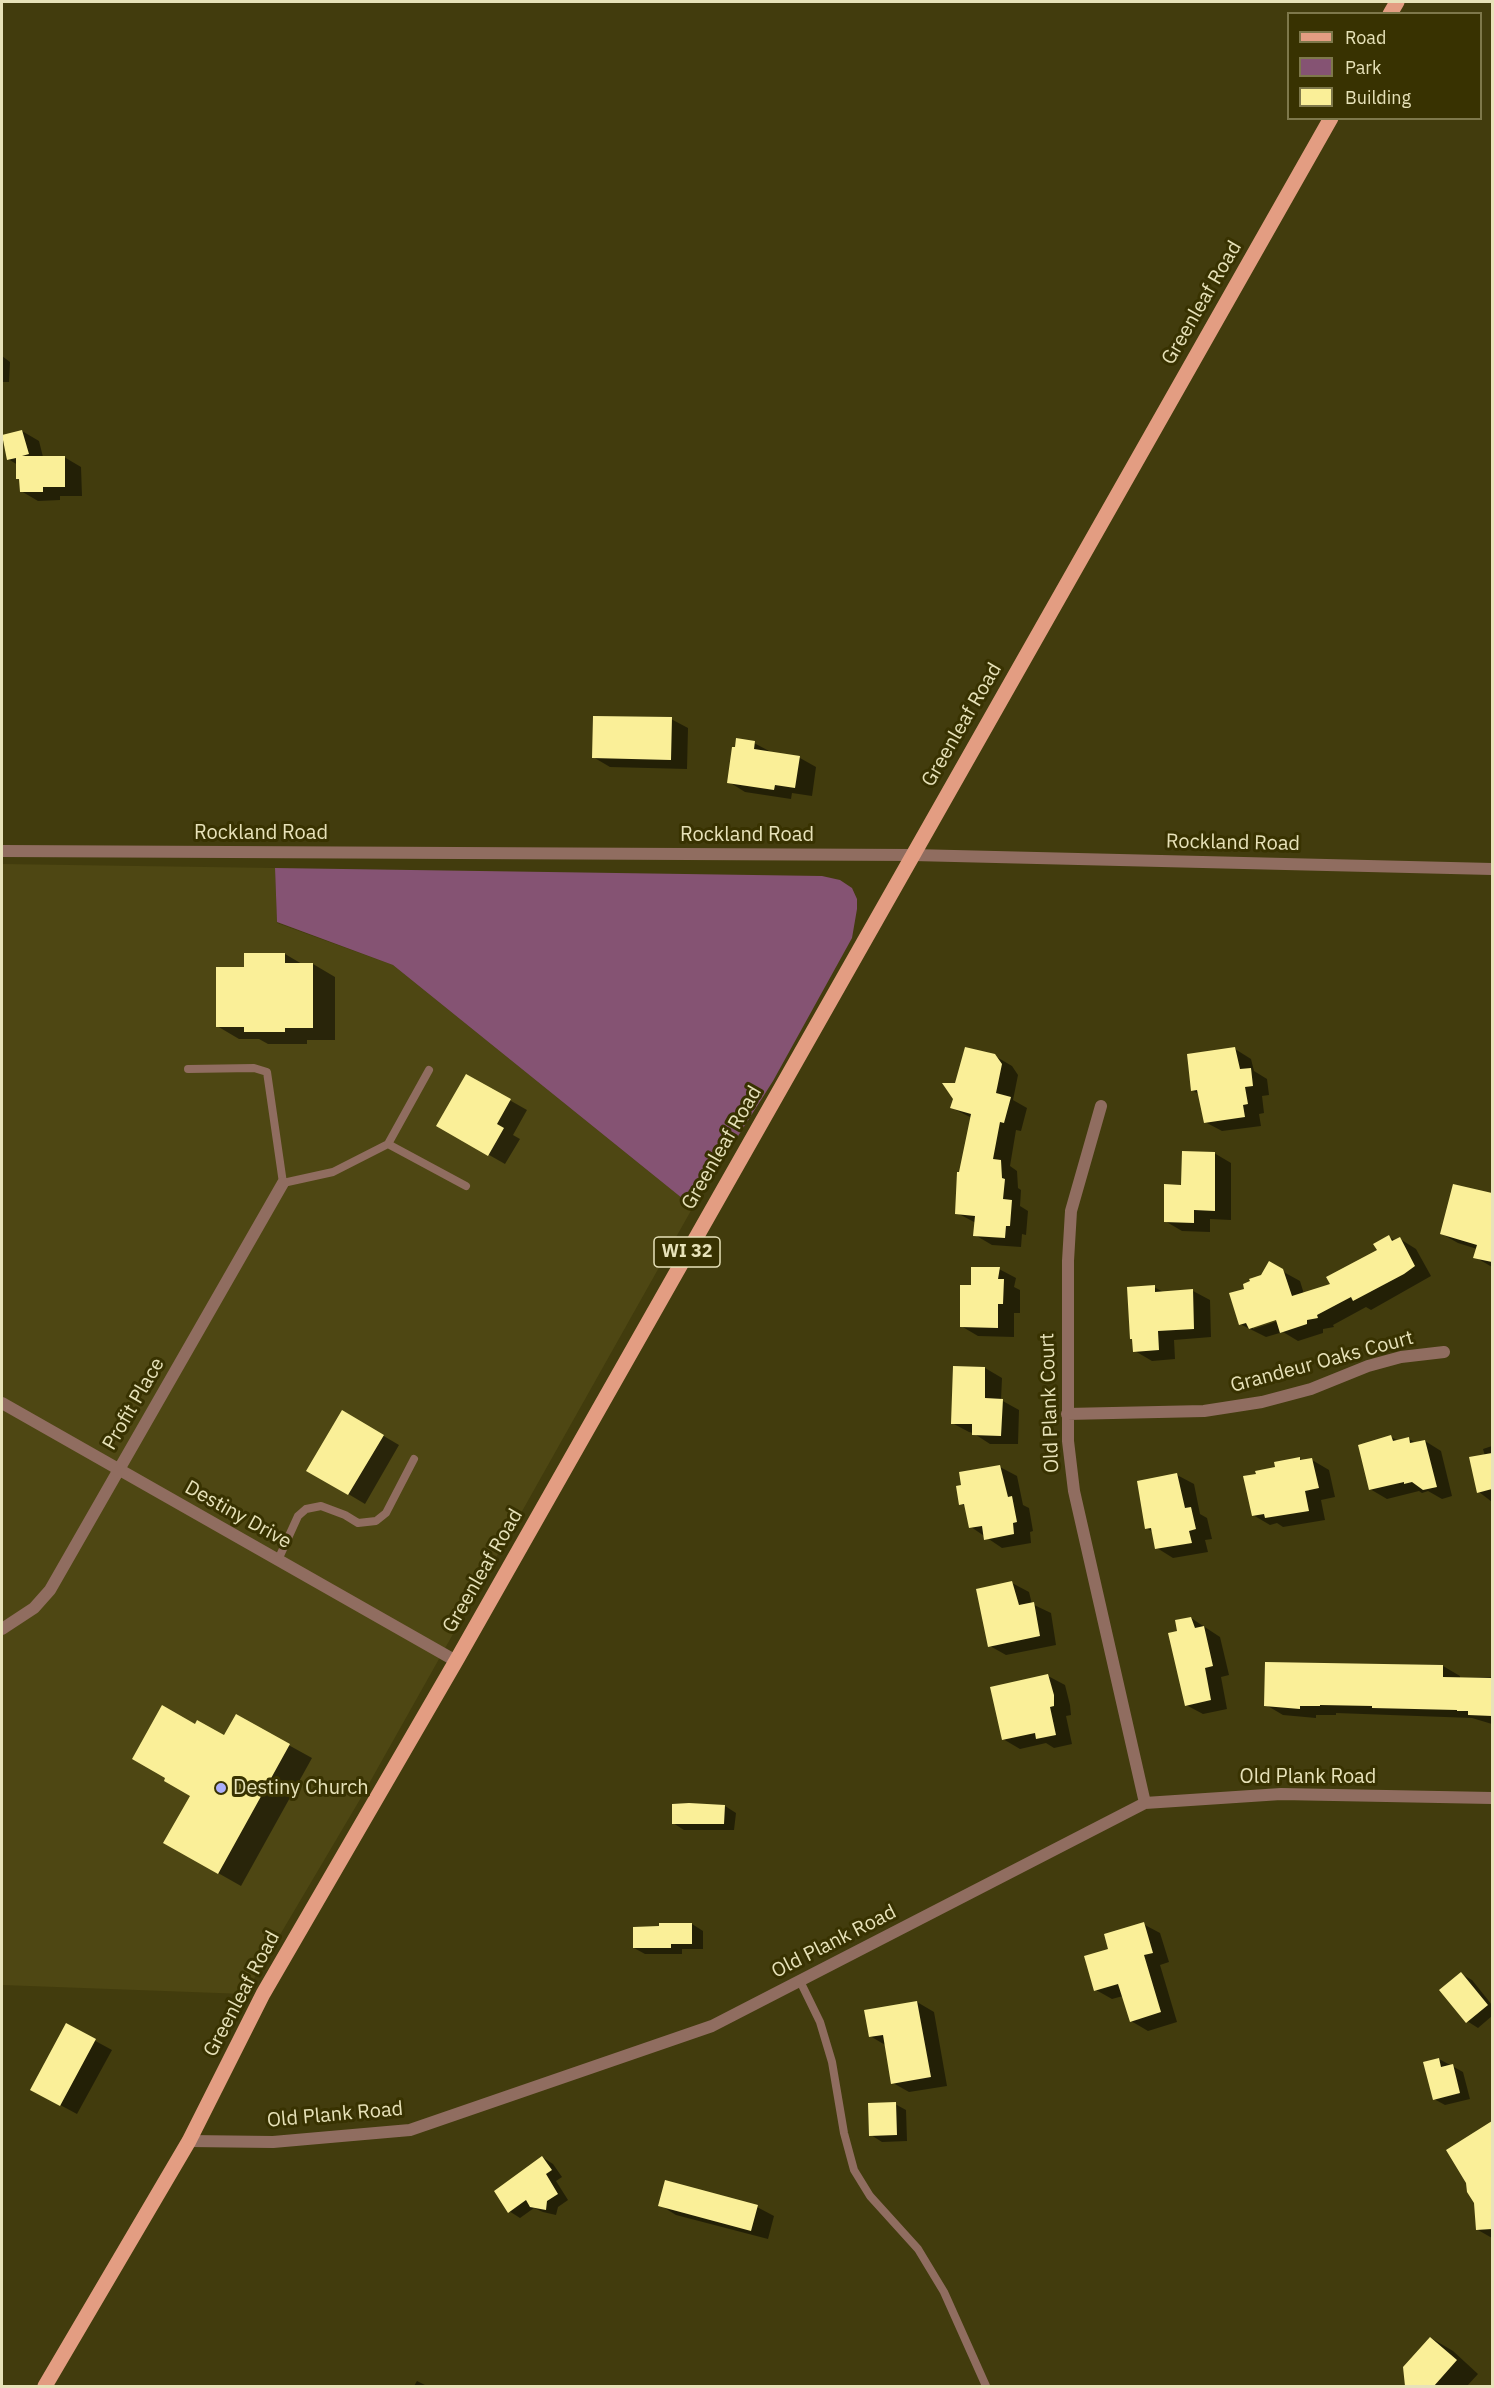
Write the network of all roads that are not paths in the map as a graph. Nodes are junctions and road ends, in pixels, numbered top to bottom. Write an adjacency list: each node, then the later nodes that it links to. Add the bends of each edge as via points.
1 (1330, 120): 3 (main road, Greenleaf Road / WI 32)
2 (2, 851): 3 (street, Rockland Road)
3 (913, 855): 4 (street, Rockland Road); 18 (main road, Greenleaf Road / WI 32)
4 (1492, 869)
5 (188, 1069): 9 (lane, via 254,1068 267,1072)
6 (429, 1070): 8 (lane)
7 (1101, 1106): 13 (street, Old Plank Court, via 1071,1211)
8 (388, 1144): 9 (lane, via 333,1172); 10 (lane)
9 (283, 1184): 15 (street, Profit Place)
10 (466, 1186)
11 (1444, 1352): 13 (street, Grandeur Oaks Court, via 1379,1363 1311,1389 1262,1402 1204,1411)
12 (2, 1403): 15 (street, Destiny Drive)
13 (1067, 1413): 20 (street, Old Plank Court, via 1074,1491)
14 (414, 1459): 16 (lane, via 386,1513 376,1521 358,1523 321,1506 306,1509 298,1516)
15 (119, 1471): 16 (street, Destiny Drive); 17 (street, Profit Place, via 50,1590 34,1608)
16 (278, 1560): 18 (street, Destiny Drive)
17 (2, 1629)
18 (456, 1661): 22 (main road, Greenleaf Road / WI 32, via 263,1994)
19 (1492, 1798): 20 (street, Old Plank Road, via 1281,1794)
20 (1144, 1803): 21 (street, Old Plank Road)
21 (800, 1981): 22 (street, Old Plank Road, via 712,2026 410,2130 273,2142); 24 (lane, via 820,2022 832,2062 854,2170 870,2196 918,2249 944,2292)
22 (189, 2141): 23 (main road, Greenleaf Road / WI 32)
23 (45, 2386)
24 (986, 2386)

